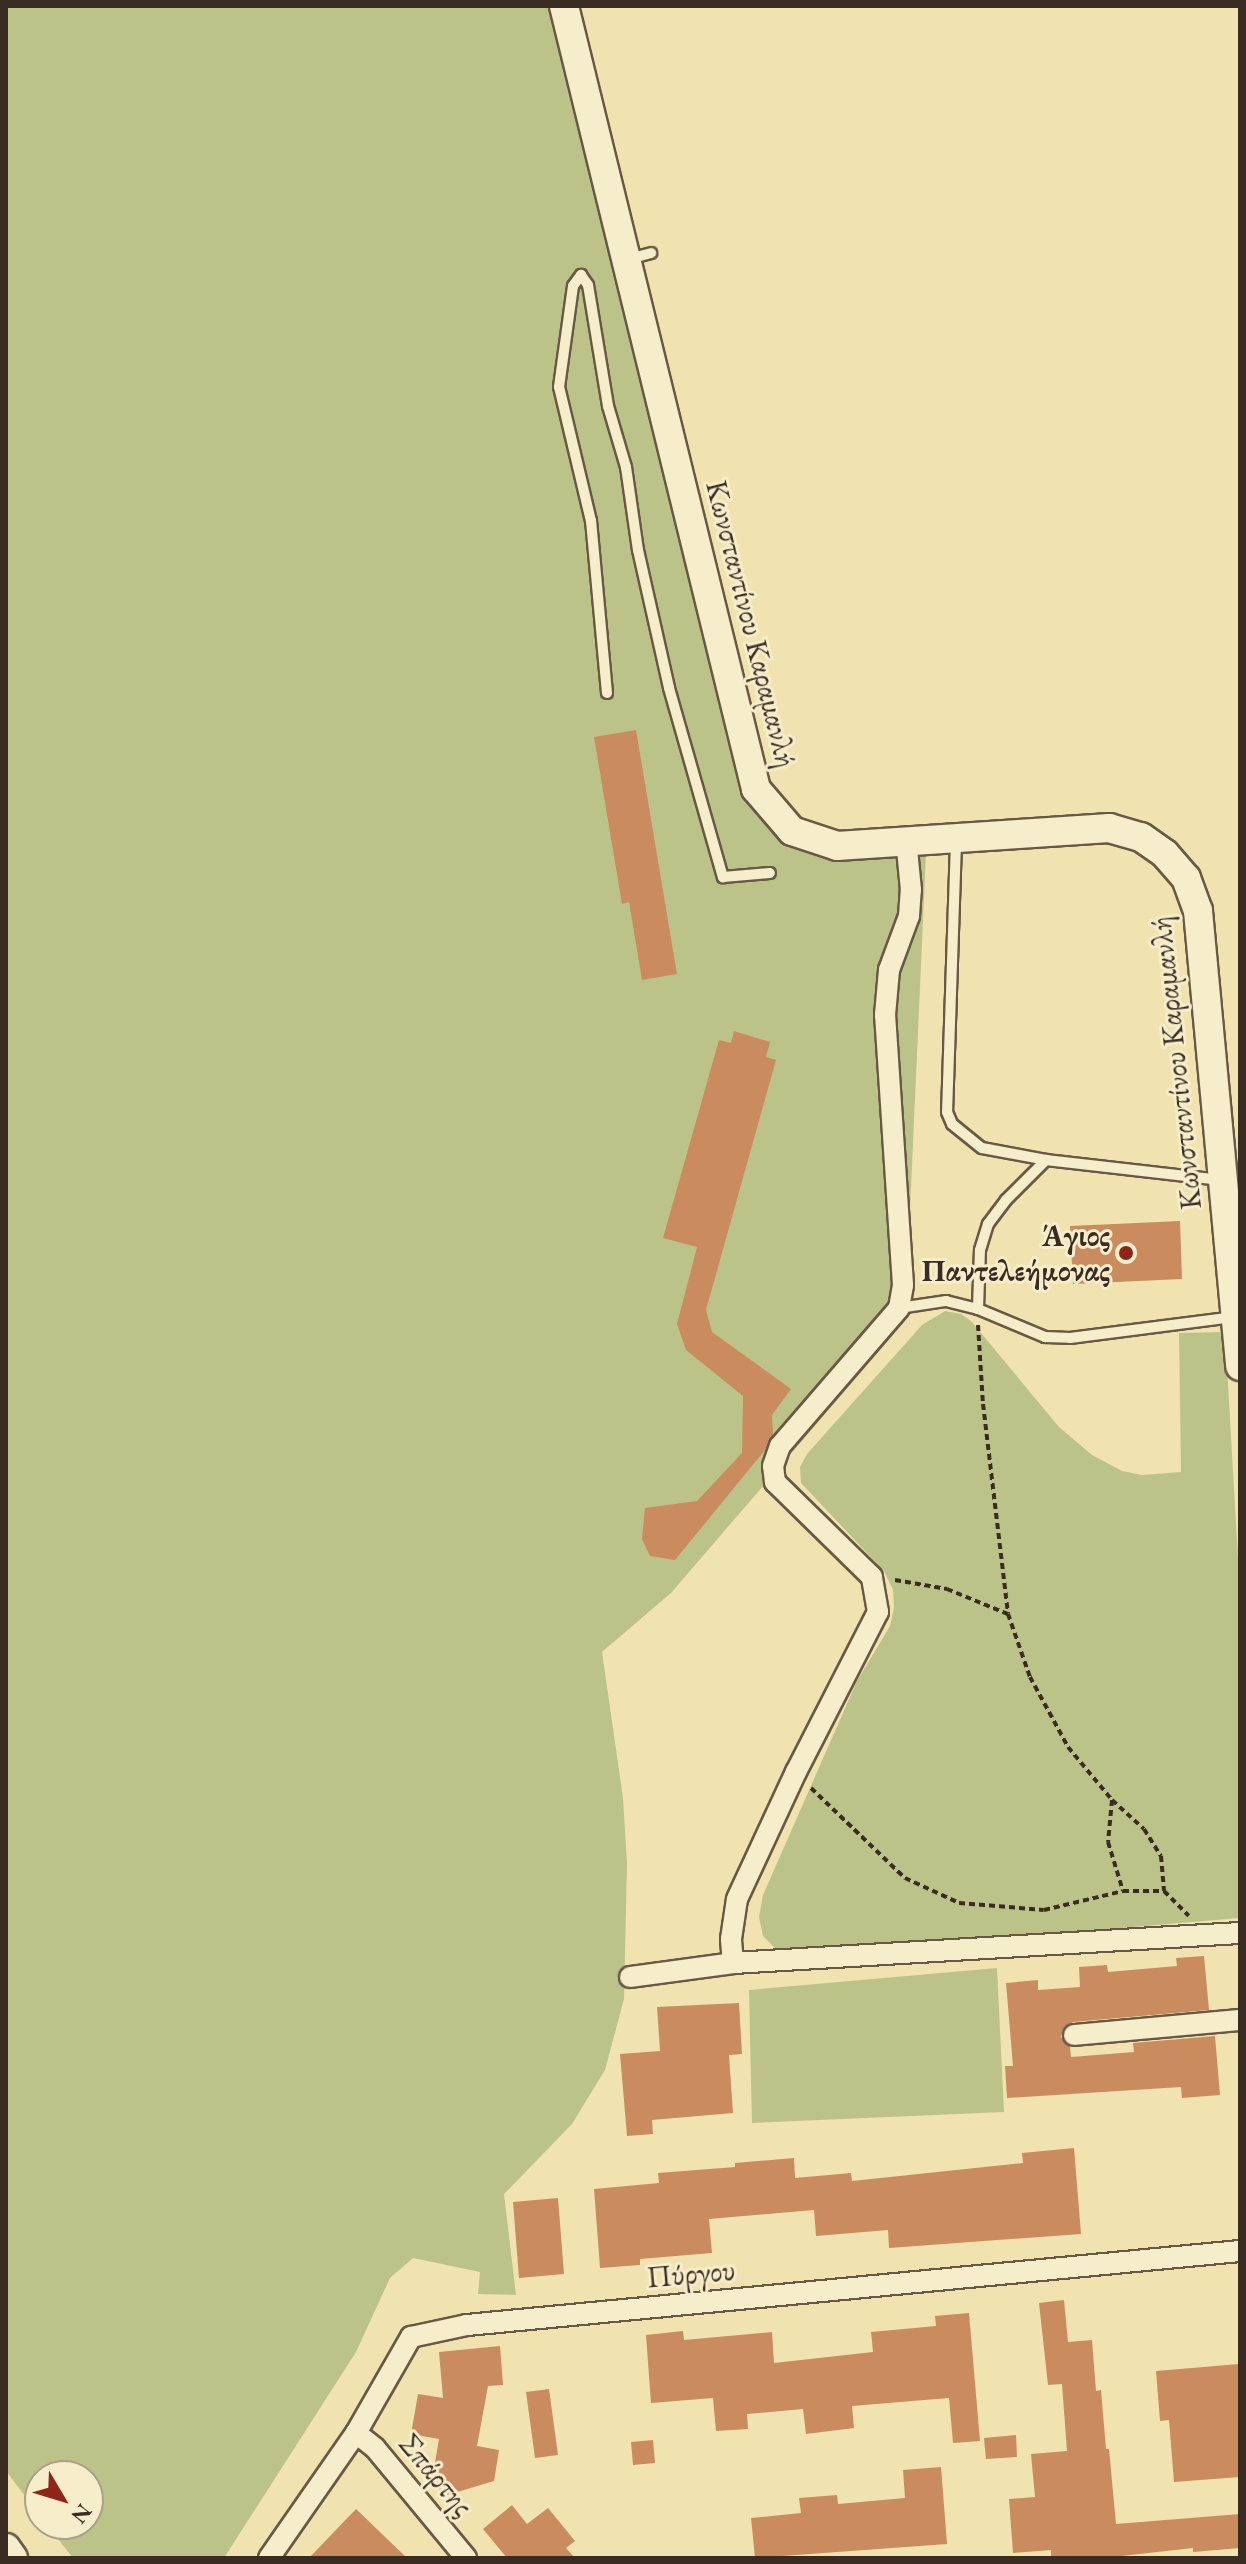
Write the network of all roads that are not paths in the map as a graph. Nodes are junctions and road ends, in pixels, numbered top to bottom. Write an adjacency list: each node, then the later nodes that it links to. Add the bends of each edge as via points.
1 (564, 6): 4 (street, Κωνσταντίνου Καραμανλή, via 639,256 756,789 792,831 813,840 837,846)
2 (607, 693): 5 (lane, via 591,521 559,387 573,286 581,275 588,285 608,406 626,467 638,550 666,673 723,877)
3 (957, 837): 4 (street, Κωνσταντίνου Καραμανλή); 6 (lane, via 947,1112 962,1135 982,1148); 7 (street, Κωνσταντίνου Καραμανλή, via 1109,828 1141,837 1186,878 1198,911)
4 (906, 839): 8 (street, via 909,916 889,970 885,1015 903,1285)
5 (770, 873)
6 (1046, 1160): 7 (lane); 9 (lane, via 988,1224 980,1250)
7 (1223, 1181): 10 (street, Κωνσταντίνου Καραμανλή)
8 (899, 1308): 9 (lane, via 946,1301); 13 (street, via 780,1446 773,1466 775,1482 872,1577 878,1612 737,1899)
9 (978, 1309): 10 (lane, via 1045,1337 1070,1338)
10 (1236, 1317): 11 (street, Κωνσταντίνου Καραμανλή)
11 (1240, 1366)
12 (1240, 1933): 13 (street)
13 (733, 1963): 14 (street)
14 (630, 1977)
15 (1240, 2020): 16 (street)
16 (1074, 2035)
17 (1240, 2251): 18 (street, Πύργου, via 467,2325 411,2337)
18 (356, 2433): 21 (street, Πύργου); 22 (street, Σπάρτης, via 375,2448)
19 (6, 2548): 20 (street)
20 (13, 2558)
21 (269, 2558)
22 (466, 2558)

